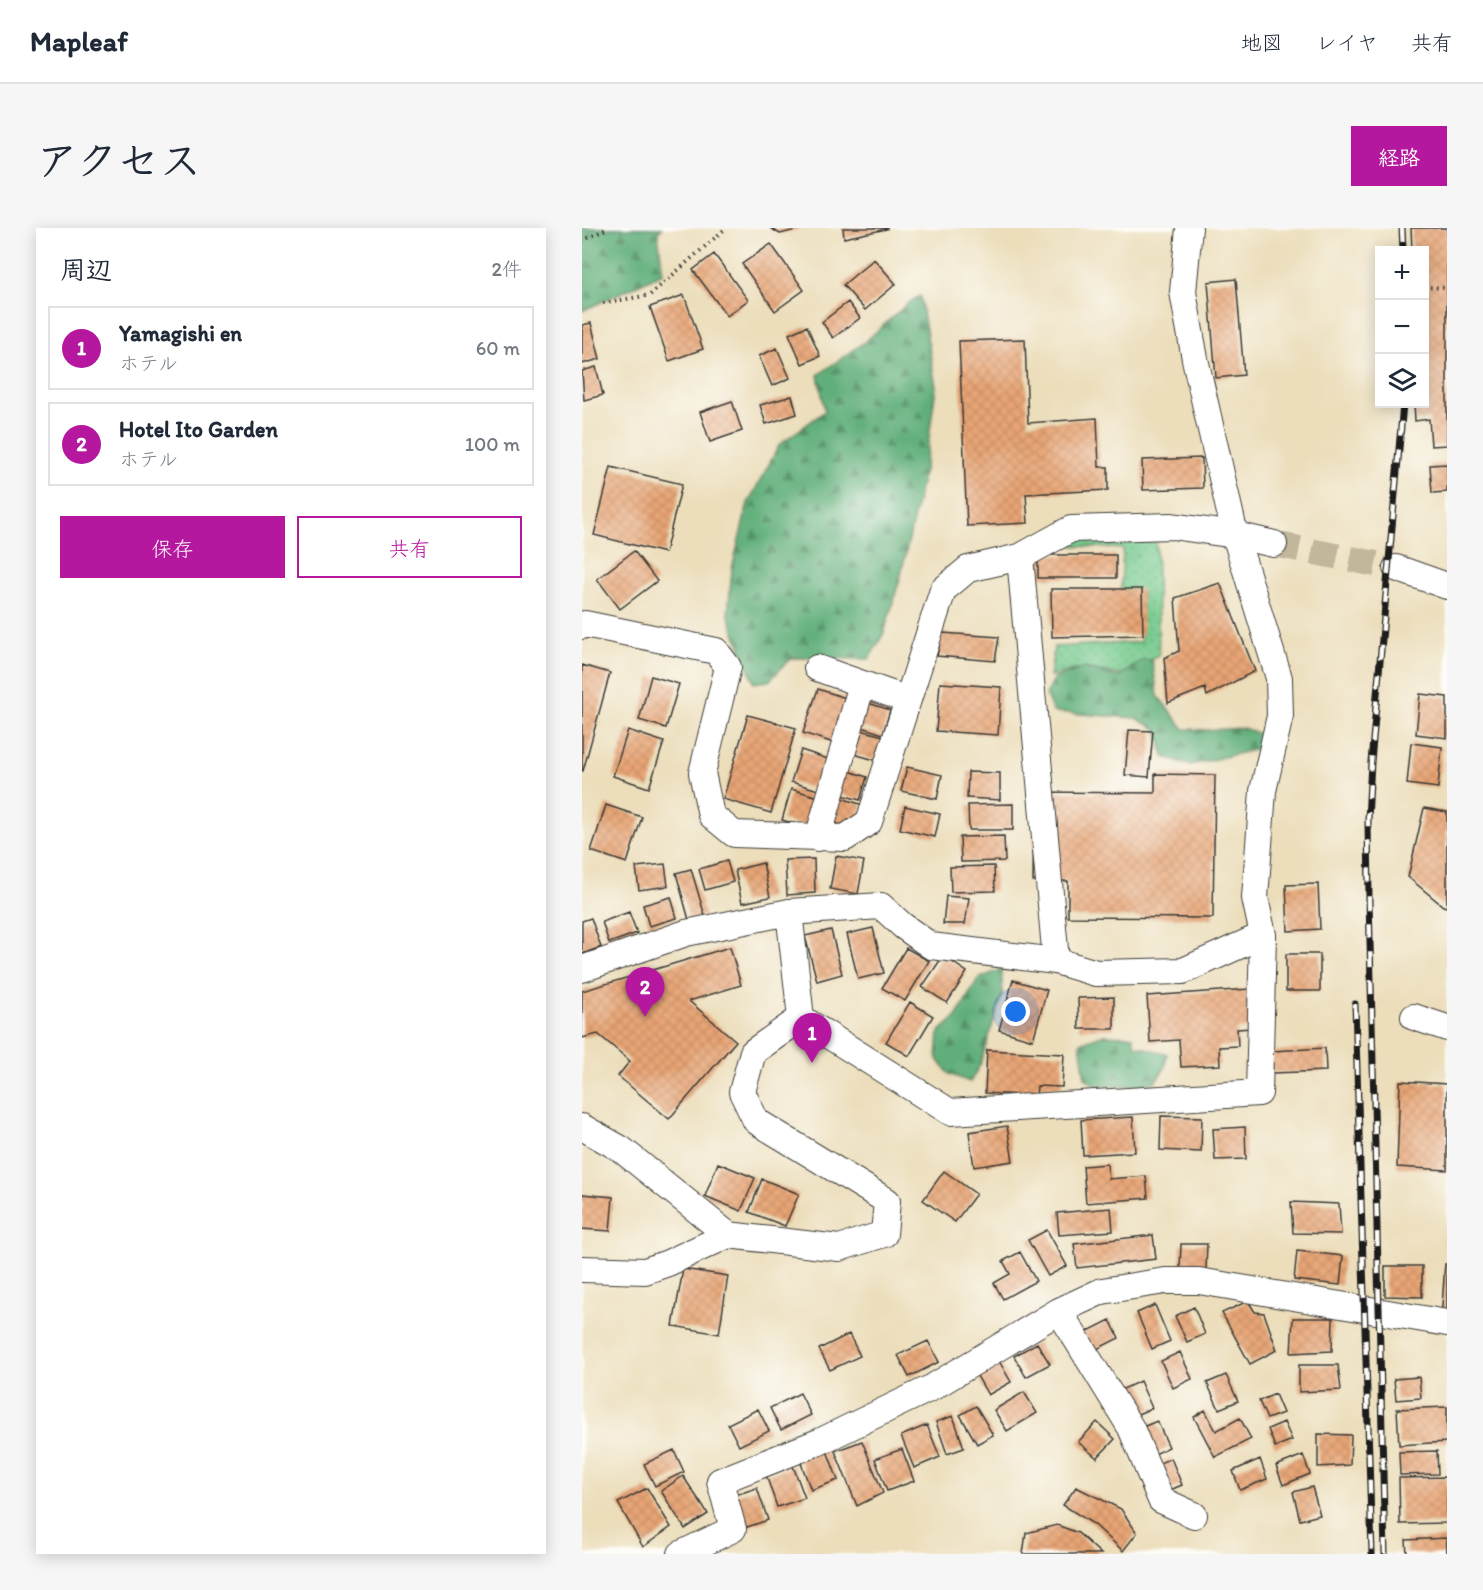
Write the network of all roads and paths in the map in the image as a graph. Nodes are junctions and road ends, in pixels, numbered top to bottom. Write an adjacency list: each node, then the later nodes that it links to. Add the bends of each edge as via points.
1 (608, 228): 4 (path)
2 (726, 228): 7 (path, via 650,295)
3 (1189, 228): 8 (street, via 1183,292)
4 (582, 241)
5 (1429, 287): 6 (path)
6 (1447, 288)
7 (603, 303)
8 (1235, 535): 9 (street); 10 (street, via 1172,526 1071,529); 19 (street, via 1279,678 1280,716 1263,792 1255,898)
9 (1274, 544)
10 (1020, 557): 16 (street, via 968,568 943,590); 20 (street)
11 (1396, 568): 12 (street)
12 (1447, 586)
13 (582, 626): 17 (street, via 716,651 728,667 702,773 711,815 734,834)
14 (817, 668): 15 (street)
15 (862, 684): 16 (street); 17 (street)
16 (908, 700): 17 (street, via 869,822 845,838)
17 (818, 838)
18 (789, 912): 20 (street, via 881,906 931,946); 21 (street, via 686,933); 23 (street)
19 (1263, 936): 20 (street, via 1183,971 1096,973); 23 (street, via 1258,1093 950,1112)
20 (1056, 960)
21 (582, 969)
22 (1414, 1017): 24 (street)
23 (801, 1018): 26 (street, via 753,1052 742,1092 756,1121 887,1201 884,1234 839,1248)
24 (1447, 1028)
25 (582, 1127): 26 (street, via 621,1149)
26 (728, 1235): 27 (street, via 645,1271)
27 (582, 1269)
28 (1059, 1311): 29 (street, via 1102,1291 1165,1281 1199,1281); 30 (street, via 1131,1428 1161,1500); 31 (street, via 933,1387 821,1442 720,1481 733,1529)
29 (1447, 1323)
30 (1194, 1515)
31 (681, 1554)

